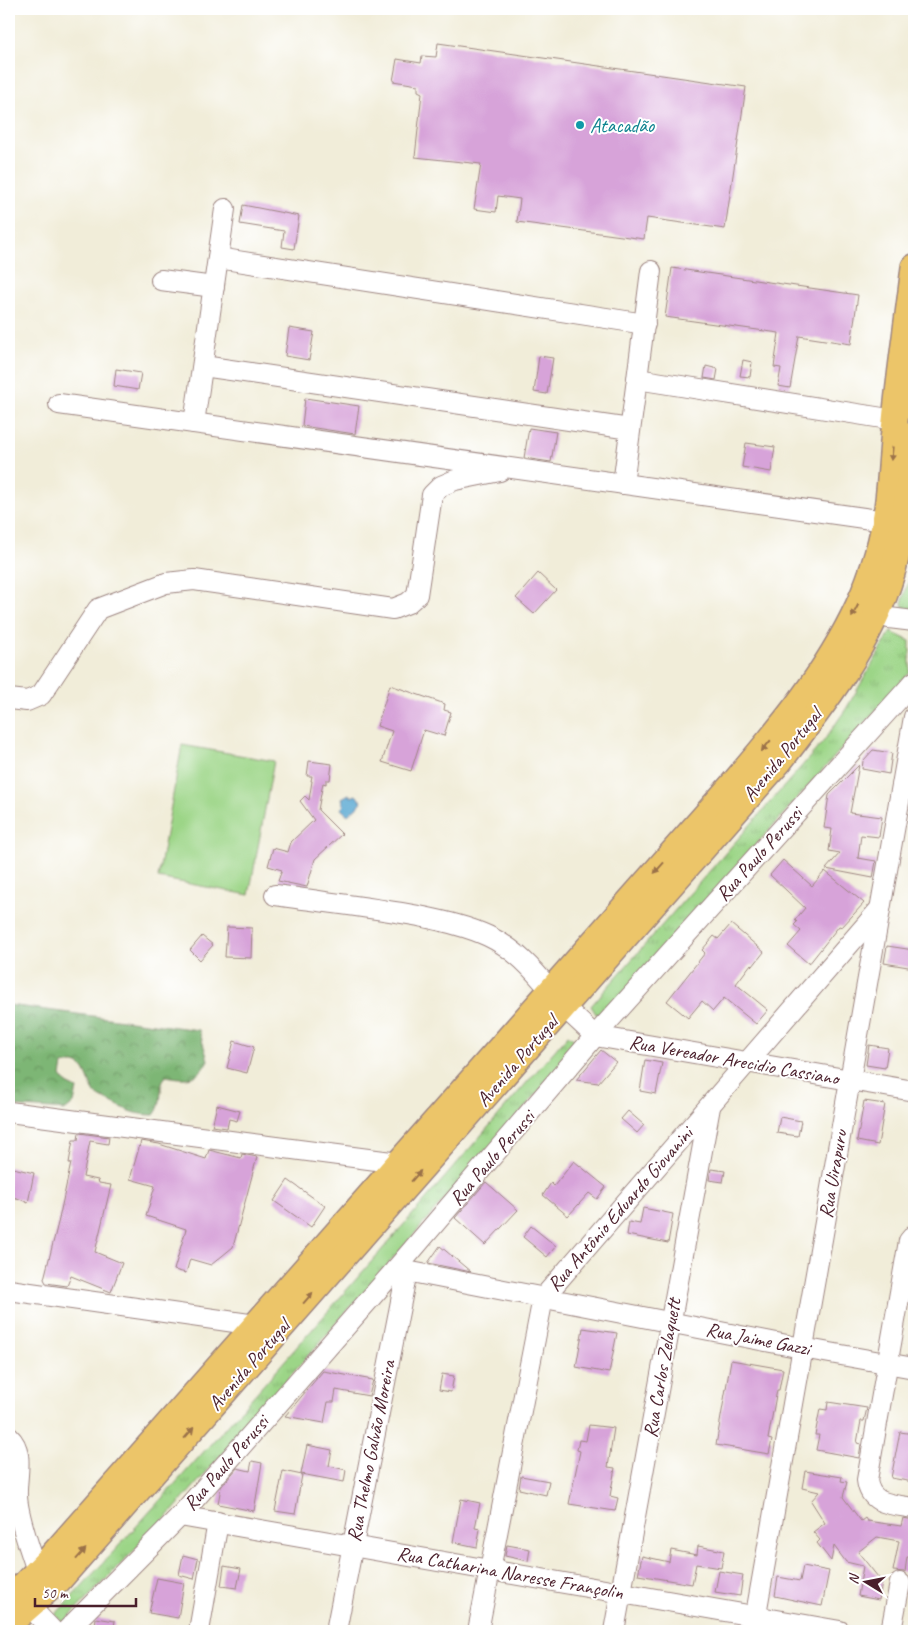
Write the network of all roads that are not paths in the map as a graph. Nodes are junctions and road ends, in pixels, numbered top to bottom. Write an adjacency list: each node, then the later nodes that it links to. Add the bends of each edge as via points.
1 (225, 208): 2 (street)
2 (218, 258): 6 (street); 7 (street)
3 (914, 267): 12 (main road)
4 (651, 271): 7 (street)
5 (161, 280): 6 (street)
6 (214, 287): 8 (street)
7 (644, 324): 9 (street)
8 (203, 366): 11 (street); 13 (street)
9 (637, 379): 12 (street); 13 (street)
10 (59, 404): 11 (street)
11 (194, 423): 14 (street)
12 (905, 427): 16 (main road, one-way to 16); 17 (main road, Avenida Portugal, via 898,548)
13 (630, 429): 15 (street)
14 (511, 468): 15 (street); 20 (street, via 455,480 441,486 432,495 417,595 408,604 393,608 194,580 166,583 98,610 41,695 28,701)
15 (623, 484): 16 (street)
16 (885, 521): 22 (main road, one-way to 22, via 859,605 812,687)
17 (877, 613): 18 (street); 22 (main road, Avenida Portugal, via 831,692 785,755)
18 (914, 621)
19 (914, 682): 26 (street, Rua Paulo Perussi)
20 (9, 699)
21 (914, 718): 24 (street, Rua Uirapuru)
22 (740, 792): 25 (main road, Avenida Portugal)
23 (275, 895): 25 (street, via 449,922 488,936 516,953)
24 (880, 909): 27 (street, Rua Antônio Eduardo Giovanini); 28 (street, Rua Uirapuru)
25 (558, 999): 26 (street); 32 (main road); 51 (main road, Avenida Portugal, one-way to 25, via 59,1580)
26 (595, 1036): 27 (street, Rua Vereador Arecidio Cassiano); 34 (street, Rua Paulo Perussi)
27 (748, 1062): 28 (street, Rua Vereador Arecidio Cassiano); 30 (street, Rua Antônio Eduardo Giovanini)
28 (849, 1080): 29 (street, Rua Vereador Arecidio Cassiano); 39 (street, Rua Uirapuru)
29 (914, 1091)
30 (710, 1105): 36 (street, Rua Antônio Eduardo Giovanini); 37 (street, Rua Carlos Zelaquett)
31 (9, 1112): 32 (street)
32 (399, 1163): 38 (main road)
33 (914, 1235): 40 (street, via 909,1241)
34 (402, 1270): 36 (street, Rua Jaime Gazzi); 44 (street, Rua Paulo Perussi); 46 (street, Rua Thelmo Galvão Moreira)
35 (9, 1290): 38 (street)
36 (543, 1298): 37 (street, Rua Jaime Gazzi); 47 (street, Rua Antônio Eduardo Giovanini)
37 (670, 1322): 39 (street, Rua Jaime Gazzi); 50 (street, Rua Carlos Zelaquett)
38 (256, 1325): 48 (main road)
39 (802, 1348): 40 (street, Rua Jaime Gazzi); 53 (street, Rua Uirapuru)
40 (887, 1363): 41 (street, Rua Jaime Gazzi); 43 (street, via 868,1490 883,1503)
41 (914, 1368)
42 (9, 1437): 48 (street, via 15,1442 19,1461 16,1496)
43 (914, 1508)
44 (180, 1516): 45 (street, Rua Catharina Naresse Françolin); 55 (street, Rua Paulo Perussi)
45 (218, 1522): 46 (street, Rua Catharina Naresse Françolin); 56 (street)
46 (352, 1546): 47 (street, Rua Catharina Naresse Françolin); 57 (street, Rua Thelmo Galvão Moreira)
47 (490, 1570): 50 (street, Rua Catharina Naresse Françolin); 58 (street, Rua Antônio Eduardo Giovanini)
48 (37, 1571): 51 (main road)
49 (900, 1583): 61 (street)
50 (621, 1593): 53 (street, Rua Catharina Naresse Françolin); 59 (street, Rua Carlos Zelaquett)
51 (19, 1603): 52 (main road, Avenida Portugal); 54 (street)
52 (9, 1624)
53 (754, 1624): 60 (street, Rua Catharina Naresse Françolin)
54 (54, 1631)
55 (66, 1631)
56 (199, 1631)
57 (336, 1631)
58 (478, 1631)
59 (614, 1631)
60 (840, 1631)
61 (891, 1631)

